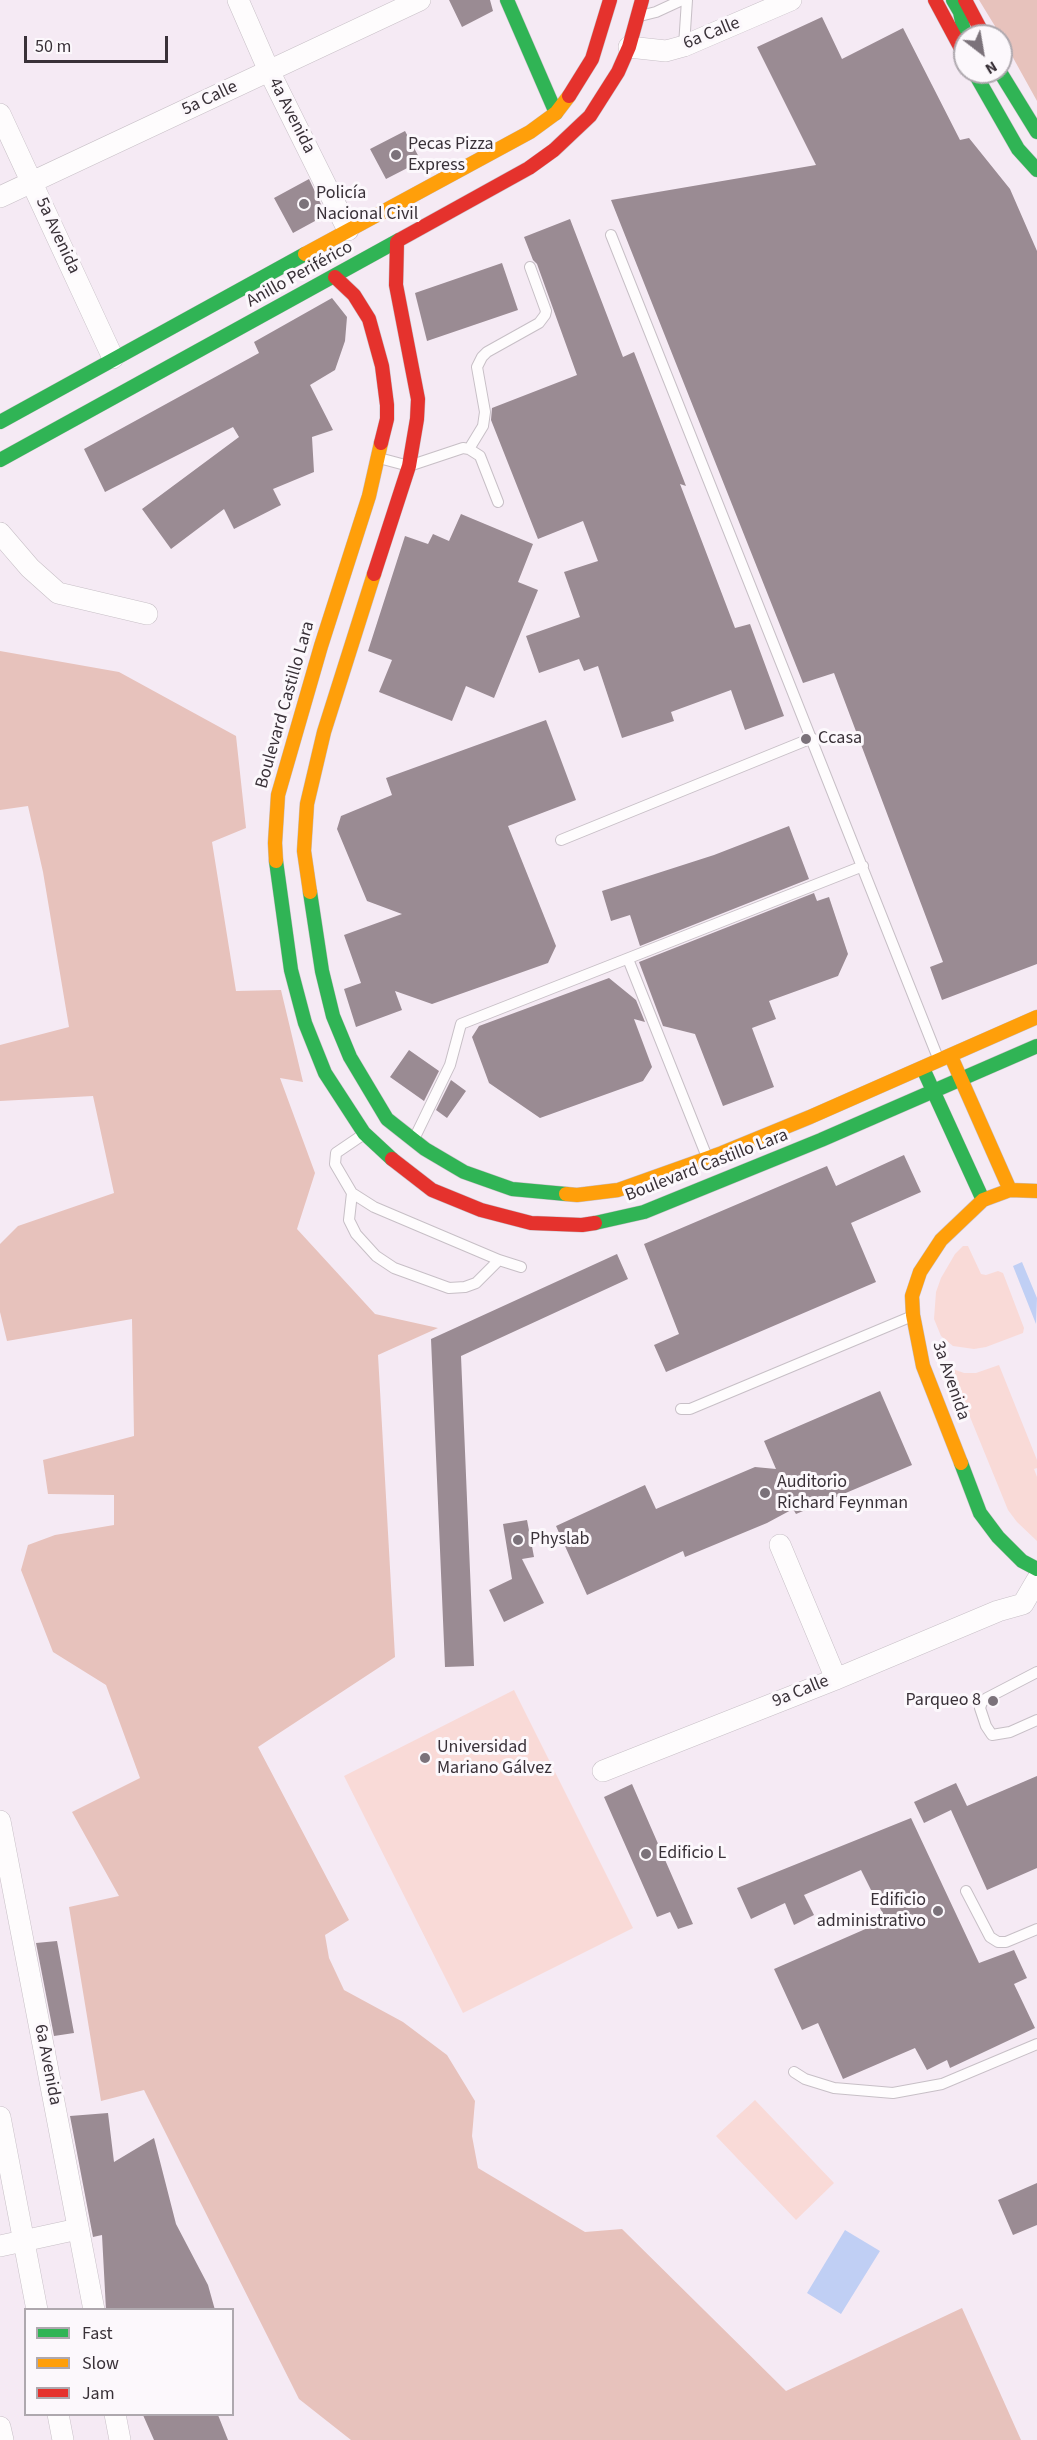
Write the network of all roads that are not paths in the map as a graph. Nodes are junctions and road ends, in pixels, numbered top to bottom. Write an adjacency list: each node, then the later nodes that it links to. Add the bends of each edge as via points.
1 (238, 0): 20 (street, 4a Avenida)
2 (420, 0): 20 (street, 5a Calle)
3 (507, 0): 24 (main road)
4 (610, 0): 24 (main road, Anillo Periférico, via 592,59 578,86)
5 (642, 0): 13 (main road, Anillo Periférico)
6 (682, 0): 13 (lane)
7 (687, 0): 17 (lane)
8 (791, 0): 17 (street, 6a Calle)
9 (922, 0): 19 (lane)
10 (935, 0): 16 (main road)
11 (953, 0): 14 (main road)
12 (965, 0): 15 (main road)
13 (638, 16): 18 (main road, Anillo Periférico)
14 (962, 24)
15 (978, 24)
16 (953, 41)
17 (684, 46): 18 (street, 6a Calle, via 666,51)
18 (629, 47): 33 (main road, Anillo Periférico, via 590,116 568,138 529,168)
19 (953, 47)
20 (269, 71): 29 (street, 5a Calle); 31 (street, 4a Avenida)
21 (974, 84): 27 (lane)
22 (976, 84): 28 (main road)
23 (1007, 84): 26 (main road)
24 (556, 113): 31 (main road, Anillo Periférico, via 513,143)
25 (0, 114): 29 (street, 5a Avenida)
26 (1037, 132)
27 (1015, 162)
28 (1037, 171)
29 (32, 182): 30 (street, 5a Calle); 36 (street, 5a Avenida)
30 (0, 197)
31 (348, 230): 36 (main road, Anillo Periférico)
32 (611, 236): 45 (lane)
33 (397, 242): 35 (main road, Anillo Periférico); 41 (main road, Boulevard Castillo Lara, via 396,285 418,399)
34 (530, 267): 38 (lane, via 545,315 539,323 482,357 477,367 485,412 483,426)
35 (335, 277): 39 (main road, Boulevard Castillo Lara, via 366,311 382,366 387,405); 40 (main road, Anillo Periférico)
36 (113, 358): 37 (main road, Anillo Periférico)
37 (0, 422)
38 (469, 449): 41 (lane); 42 (lane, via 480,456)
39 (379, 458): 41 (lane); 46 (main road, Boulevard Castillo Lara, via 321,646)
40 (0, 460)
41 (409, 466): 46 (main road, Boulevard Castillo Lara, via 324,732)
42 (498, 502)
43 (0, 533): 44 (street, via 58,593)
44 (147, 614)
45 (812, 738): 47 (lane); 48 (lane)
46 (292, 800): 55 (main road, Boulevard Castillo Lara, via 333,1016); 57 (main road, Boulevard Castillo Lara, via 275,843 291,970 305,1023 325,1073)
47 (561, 840)
48 (862, 867): 49 (lane); 52 (lane)
49 (628, 959): 60 (lane, via 461,1024 450,1065); 63 (lane)
50 (1037, 1017): 52 (main road, Boulevard Castillo Lara)
51 (1037, 1046): 54 (main road, Boulevard Castillo Lara)
52 (945, 1058): 53 (main road, Boulevard Castillo Lara); 54 (main road)
53 (923, 1067): 56 (main road); 58 (main road, Boulevard Castillo Lara)
54 (961, 1078): 56 (main road, Boulevard Castillo Lara); 66 (main road)
55 (369, 1091): 57 (main road); 60 (main road, Boulevard Castillo Lara, via 387,1119)
56 (933, 1091): 61 (main road, Boulevard Castillo Lara); 69 (main road)
57 (345, 1107): 59 (main road, Boulevard Castillo Lara)
58 (810, 1117): 61 (main road); 62 (main road, Boulevard Castillo Lara)
59 (364, 1133): 68 (lane, via 336,1153 335,1164); 70 (main road, Boulevard Castillo Lara, via 432,1190 481,1210 531,1223 582,1225)
60 (414, 1140): 65 (main road, Boulevard Castillo Lara, via 464,1172 512,1189 576,1195)
61 (821, 1140): 64 (main road, Boulevard Castillo Lara)
62 (722, 1153): 63 (main road, Boulevard Castillo Lara); 64 (main road)
63 (708, 1158): 65 (main road, Boulevard Castillo Lara)
64 (733, 1176): 70 (main road, Boulevard Castillo Lara)
65 (618, 1190): 70 (main road)
66 (1010, 1190): 67 (main road); 69 (main road)
67 (1037, 1191)
68 (352, 1193): 71 (lane, via 374,1207); 71 (lane, via 349,1220 356,1234 376,1256 413,1277 449,1288 465,1287)
69 (983, 1200): 73 (main road, 3a Avenida, via 941,1240 920,1272 912,1296)
70 (624, 1218)
71 (499, 1260): 72 (lane)
72 (521, 1267)
73 (913, 1315): 74 (lane, via 690,1409); 76 (main road, 3a Avenida, via 923,1366 980,1513 998,1537)
74 (681, 1409)
75 (780, 1545): 78 (street)
76 (1035, 1572): 78 (street, 9a Calle, via 998,1611)
77 (1037, 1672): 79 (lane, via 987,1698 980,1708 992,1735)
78 (836, 1679): 80 (street, 9a Calle)
79 (1037, 1720)
80 (603, 1771)
81 (0, 1821): 87 (street, 6a Avenida)
82 (966, 1891): 83 (lane, via 990,1937 998,1942)
83 (1037, 1929)
84 (1037, 2044): 85 (lane, via 942,2084 893,2092 834,2088)
85 (794, 2072)
86 (0, 2117): 88 (street)
87 (78, 2229): 88 (street); 91 (street, 6a Avenida)
88 (24, 2241): 89 (street); 90 (street)
89 (0, 2246)
90 (37, 2308)
91 (94, 2308)
92 (58, 2416): 96 (street)
93 (115, 2416): 97 (street)
94 (0, 2427): 95 (street)
95 (3, 2440)
96 (63, 2440)
97 (120, 2440)

